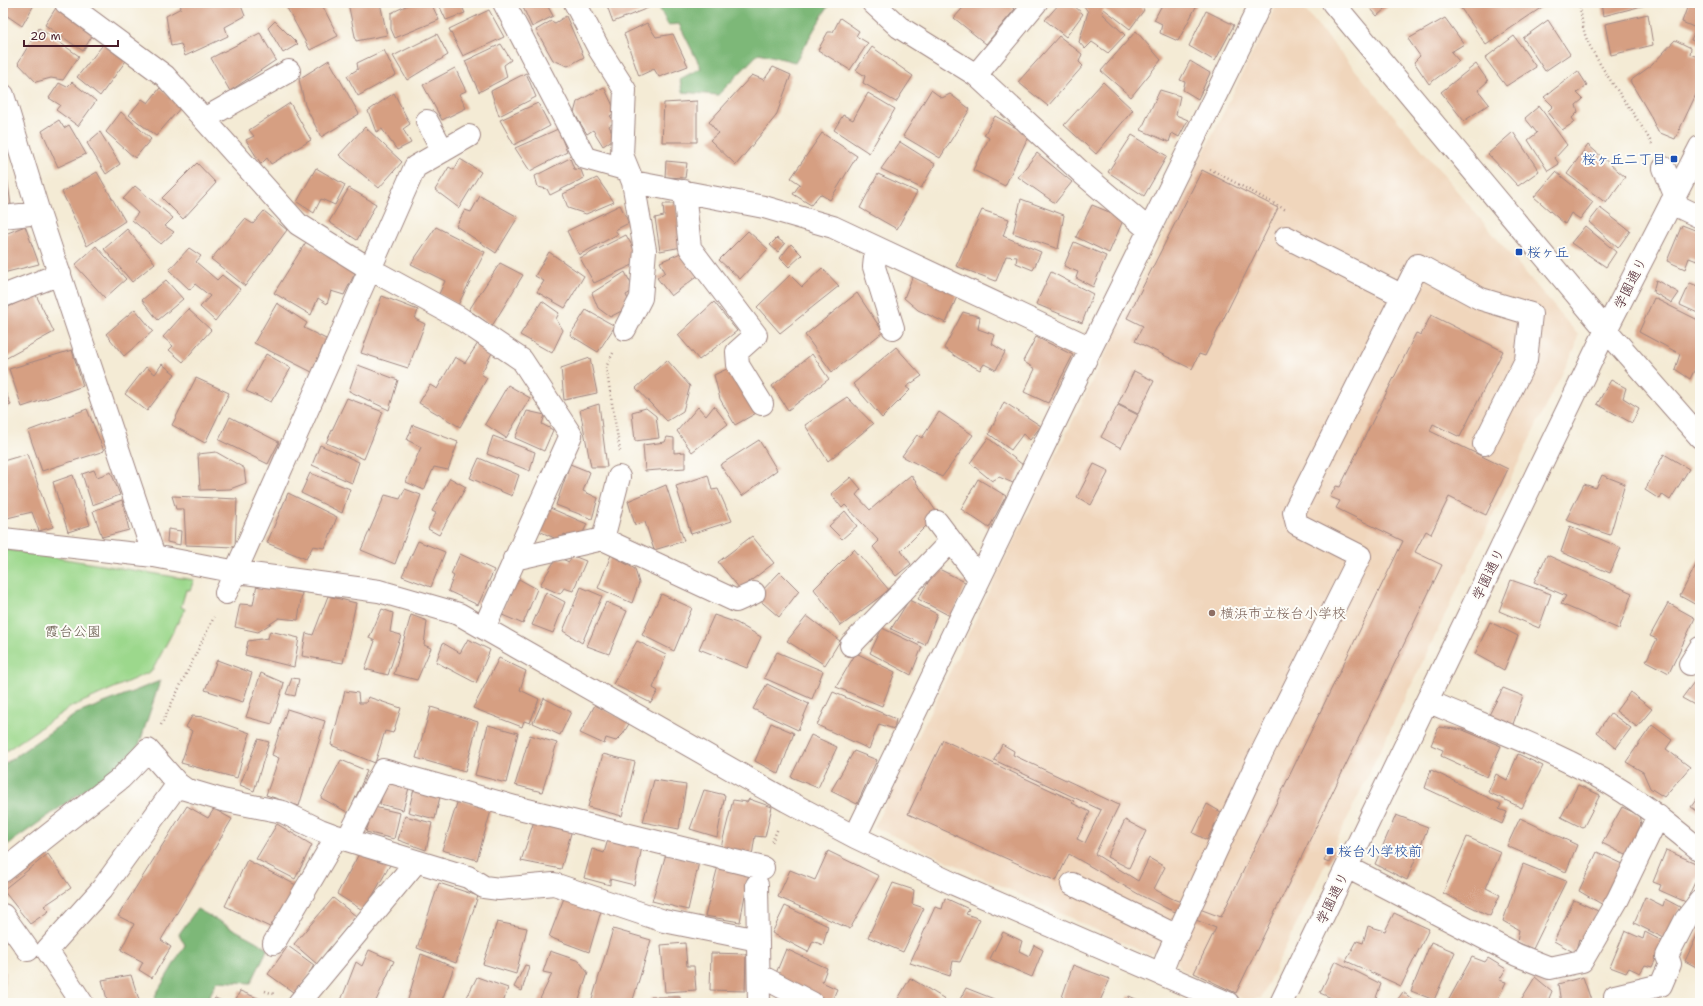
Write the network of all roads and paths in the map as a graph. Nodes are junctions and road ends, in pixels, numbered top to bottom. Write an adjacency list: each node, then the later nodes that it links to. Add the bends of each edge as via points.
1 (66, 3): 12 (street, via 165,76)
2 (504, 3): 20 (street, via 586,158)
3 (575, 3): 20 (street, via 599,49 625,90 622,155)
4 (873, 3): 10 (street, via 899,27)
5 (1036, 3): 10 (street)
6 (1261, 3): 27 (street)
7 (1333, 3): 36 (street)
8 (1579, 3): 14 (path, via 1587,41 1615,88)
9 (289, 71): 12 (street)
10 (976, 75): 27 (street, via 1083,174)
11 (3, 95): 23 (street)
12 (204, 119): 30 (street, via 298,224)
13 (427, 121): 17 (street)
14 (1640, 121)
15 (469, 136): 17 (street)
16 (1700, 147): 22 (street, 学園通り)
17 (443, 151): 30 (street, via 415,167)
18 (1664, 168): 22 (street)
19 (1209, 169): 24 (path, via 1284,207)
20 (630, 176): 21 (street); 35 (street, via 645,250 641,298)
21 (684, 191): 29 (street, via 764,207 833,227); 38 (street, via 690,248 756,335 737,352 738,365)
22 (1673, 199): 26 (street); 36 (street, 学園通り)
23 (39, 213): 25 (street); 31 (street)
24 (1290, 213)
25 (3, 217)
26 (1700, 217)
27 (1149, 230): 37 (street)
28 (1286, 237): 33 (street)
29 (876, 248): 34 (street, via 874,268); 37 (street)
30 (370, 269): 47 (street, via 458,317 522,360 571,435); 48 (street)
31 (60, 274): 32 (street); 46 (street)
32 (3, 296)
33 (1403, 296): 40 (street, via 1418,265 1481,299 1532,314 1526,360); 67 (street, via 1294,512 1298,524 1360,556 1258,760)
34 (892, 328)
35 (625, 329): 41 (path, via 606,367 621,458)
36 (1606, 330): 39 (street); 54 (street, 学園通り)
37 (1091, 348): 49 (street)
38 (762, 404)
39 (1700, 436)
40 (1484, 444)
41 (619, 477): 44 (street)
42 (937, 522): 45 (street)
43 (3, 539): 46 (street)
44 (603, 539): 47 (street); 50 (street, via 736,601)
45 (952, 541): 49 (street); 53 (street)
46 (154, 556): 48 (street)
47 (514, 560): 52 (street)
48 (237, 572): 51 (street); 52 (street, via 379,591 459,614)
49 (979, 578): 58 (street)
50 (754, 592)
51 (226, 593): 55 (path)
52 (484, 628): 58 (street, via 787,801)
53 (851, 645)
54 (1427, 701): 57 (street, via 1603,779); 62 (street, 学園通り)
55 (148, 750): 56 (street); 63 (street, via 121,778)
56 (178, 784): 59 (street, via 185,789 222,800 283,812); 74 (street, via 102,889 47,950)
57 (1658, 816): 60 (street); 62 (street, via 1618,899 1582,961 1550,968 1517,955)
58 (855, 836): 71 (street, via 954,884)
59 (342, 838): 61 (street); 68 (street, via 383,770 760,877); 69 (street)
60 (1700, 850)
61 (416, 862): 68 (street, via 468,877 484,887 499,889 554,884 664,922); 75 (street)
62 (1347, 867): 79 (street, 学園通り)
63 (3, 871)
64 (1072, 884): 67 (street)
65 (1700, 901): 73 (street, via 1686,919 1667,956 1670,964 1661,985)
66 (3, 914): 70 (street)
67 (1177, 936): 71 (street)
68 (758, 940): 72 (street)
69 (274, 944)
70 (28, 950)
71 (1162, 973): 78 (street)
72 (759, 975): 76 (street); 77 (street)
73 (1615, 996)
74 (82, 1003)
75 (299, 1003)
76 (759, 1003)
77 (812, 1003)
78 (1228, 1003)
79 (1281, 1003)

